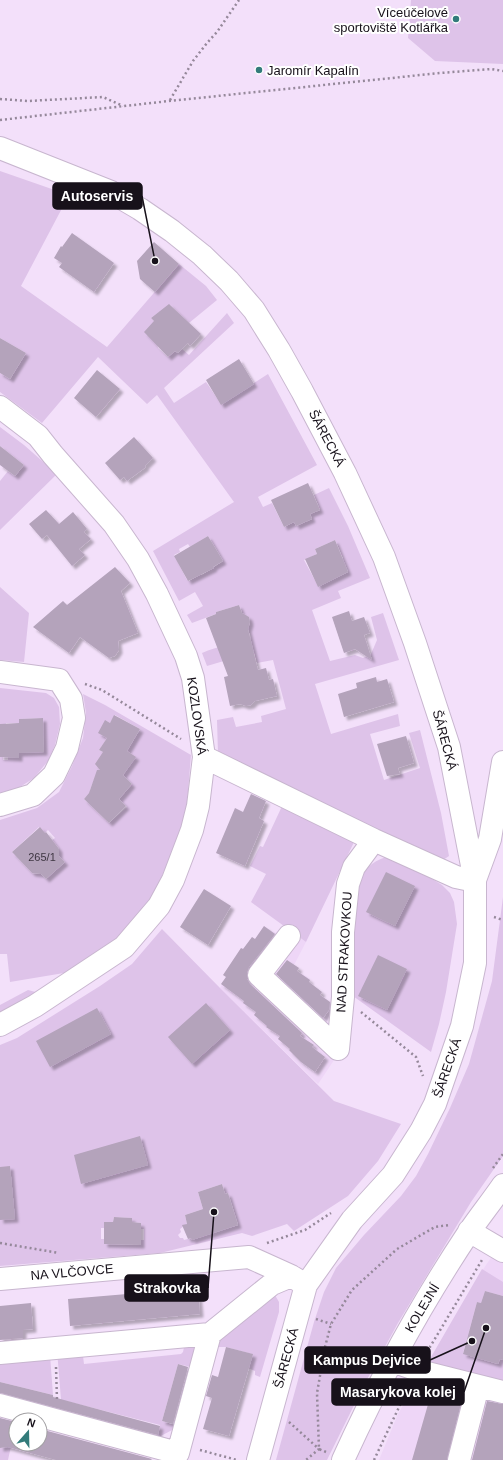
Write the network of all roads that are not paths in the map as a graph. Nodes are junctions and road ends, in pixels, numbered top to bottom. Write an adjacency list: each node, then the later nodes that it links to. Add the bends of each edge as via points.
1 (0, 148): 8 (street, ŠÁRECKÁ, via 111,192 140,209 202,255 254,310 302,391 345,473 384,557 449,748)
2 (0, 407): 4 (street, KOZLOVSKÁ, via 38,436 114,524 138,559 186,656 193,678)
3 (0, 672): 6 (street, via 59,680 71,699 74,718 67,748 54,775 34,795)
4 (204, 757): 7 (street); 10 (street, KOZLOVSKÁ, via 198,806 192,830 173,880 159,906 124,946 41,1002)
5 (503, 762): 8 (street, via 490,839)
6 (0, 806)
7 (374, 840): 8 (street, via 456,877); 9 (street, NAD STRAKOVKOU, via 354,866 348,884 343,932 343,997 338,1049 259,975)
8 (475, 881): 15 (street, ŠÁRECKÁ, via 475,963 462,1026 435,1104 393,1175)
9 (289, 936)
10 (0, 1025)
11 (503, 1185): 12 (street, KOLEJNÍ)
12 (469, 1231): 13 (street); 18 (street, KOLEJNÍ)
13 (497, 1247)
14 (0, 1279): 15 (street, NA VLČOVCE, via 249,1257)
15 (298, 1281): 16 (street, via 272,1284); 23 (street, ŠÁRECKÁ)
16 (210, 1334): 17 (street); 21 (street, via 178,1453)
17 (0, 1353)
18 (392, 1360): 19 (street); 22 (street, KOLEJNÍ)
19 (478, 1386): 20 (street); 24 (street)
20 (503, 1392)
21 (0, 1405)
22 (335, 1456)
23 (258, 1460)
24 (459, 1460)

